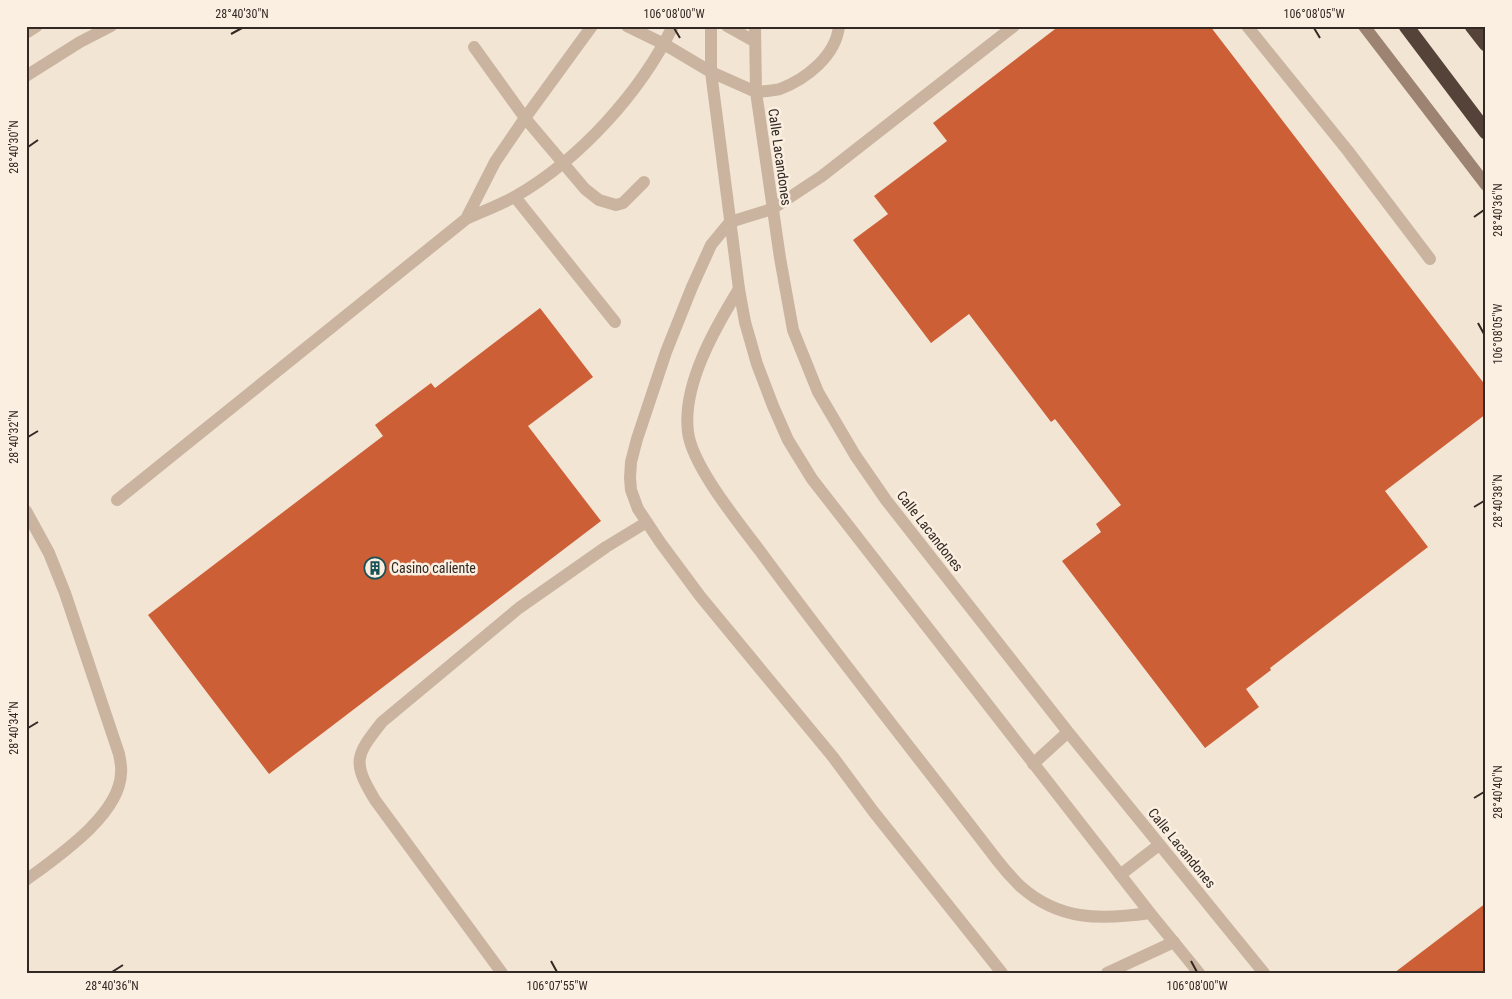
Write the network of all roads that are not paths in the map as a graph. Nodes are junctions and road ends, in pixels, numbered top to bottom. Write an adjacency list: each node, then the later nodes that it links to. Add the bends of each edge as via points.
1 (37, 26): 15 (street)
2 (111, 26): 21 (street)
3 (592, 26): 23 (street)
4 (627, 26): 17 (street)
5 (673, 26): 17 (street)
6 (711, 26): 20 (street)
7 (728, 26): 16 (street)
8 (755, 26): 16 (street, Calle Lacandones)
9 (839, 26): 22 (street, via 831,50 812,71 778,90)
10 (1014, 26): 29 (street, via 822,176)
11 (1247, 26): 32 (street)
12 (1364, 26): 27 (main road)
13 (1406, 26): 24 (highway)
14 (1472, 26): 18 (highway)
15 (26, 33)
16 (754, 41): 22 (street, Calle Lacandones)
17 (664, 44): 20 (street); 25 (street, via 616,113)
18 (1486, 44)
19 (474, 47): 23 (street)
20 (711, 72): 22 (street); 31 (street)
21 (26, 76)
22 (756, 92): 29 (street, Calle Lacandones)
23 (525, 118): 25 (street); 30 (street, via 495,162)
24 (1486, 132)
25 (563, 163): 26 (street, via 585,189 599,200 616,205 623,203); 28 (street)
26 (644, 182)
27 (1486, 185)
28 (515, 197): 30 (street); 34 (street)
29 (772, 209): 31 (street); 38 (street, Calle Lacandones, via 793,330 818,392 836,426 886,500)
30 (466, 218): 35 (street)
31 (730, 222): 33 (street); 37 (street, via 712,245 692,287 637,439 631,462 631,490)
32 (1430, 259)
33 (739, 289): 39 (street, via 757,364 772,406 812,479); 43 (street, via 704,352 687,416 694,453 722,499 826,641 1020,886 1057,910 1078,916 1116,918)
34 (615, 322)
35 (117, 500)
36 (26, 511): 42 (street, via 49,553 65,592 119,754 122,773 113,800 100,818)
37 (647, 522): 45 (street, via 519,608 382,722 360,755 363,780 375,800); 46 (street, via 700,596 833,758)
38 (1068, 732): 39 (street); 40 (street, Calle Lacandones)
39 (1033, 764): 41 (street)
40 (1159, 845): 41 (street); 49 (street, Calle Lacandones)
41 (1120, 875): 43 (street)
42 (26, 880)
43 (1150, 913): 44 (street)
44 (1174, 942): 47 (street); 48 (street)
45 (502, 973)
46 (1002, 973)
47 (1108, 973)
48 (1198, 973)
49 (1264, 973)

